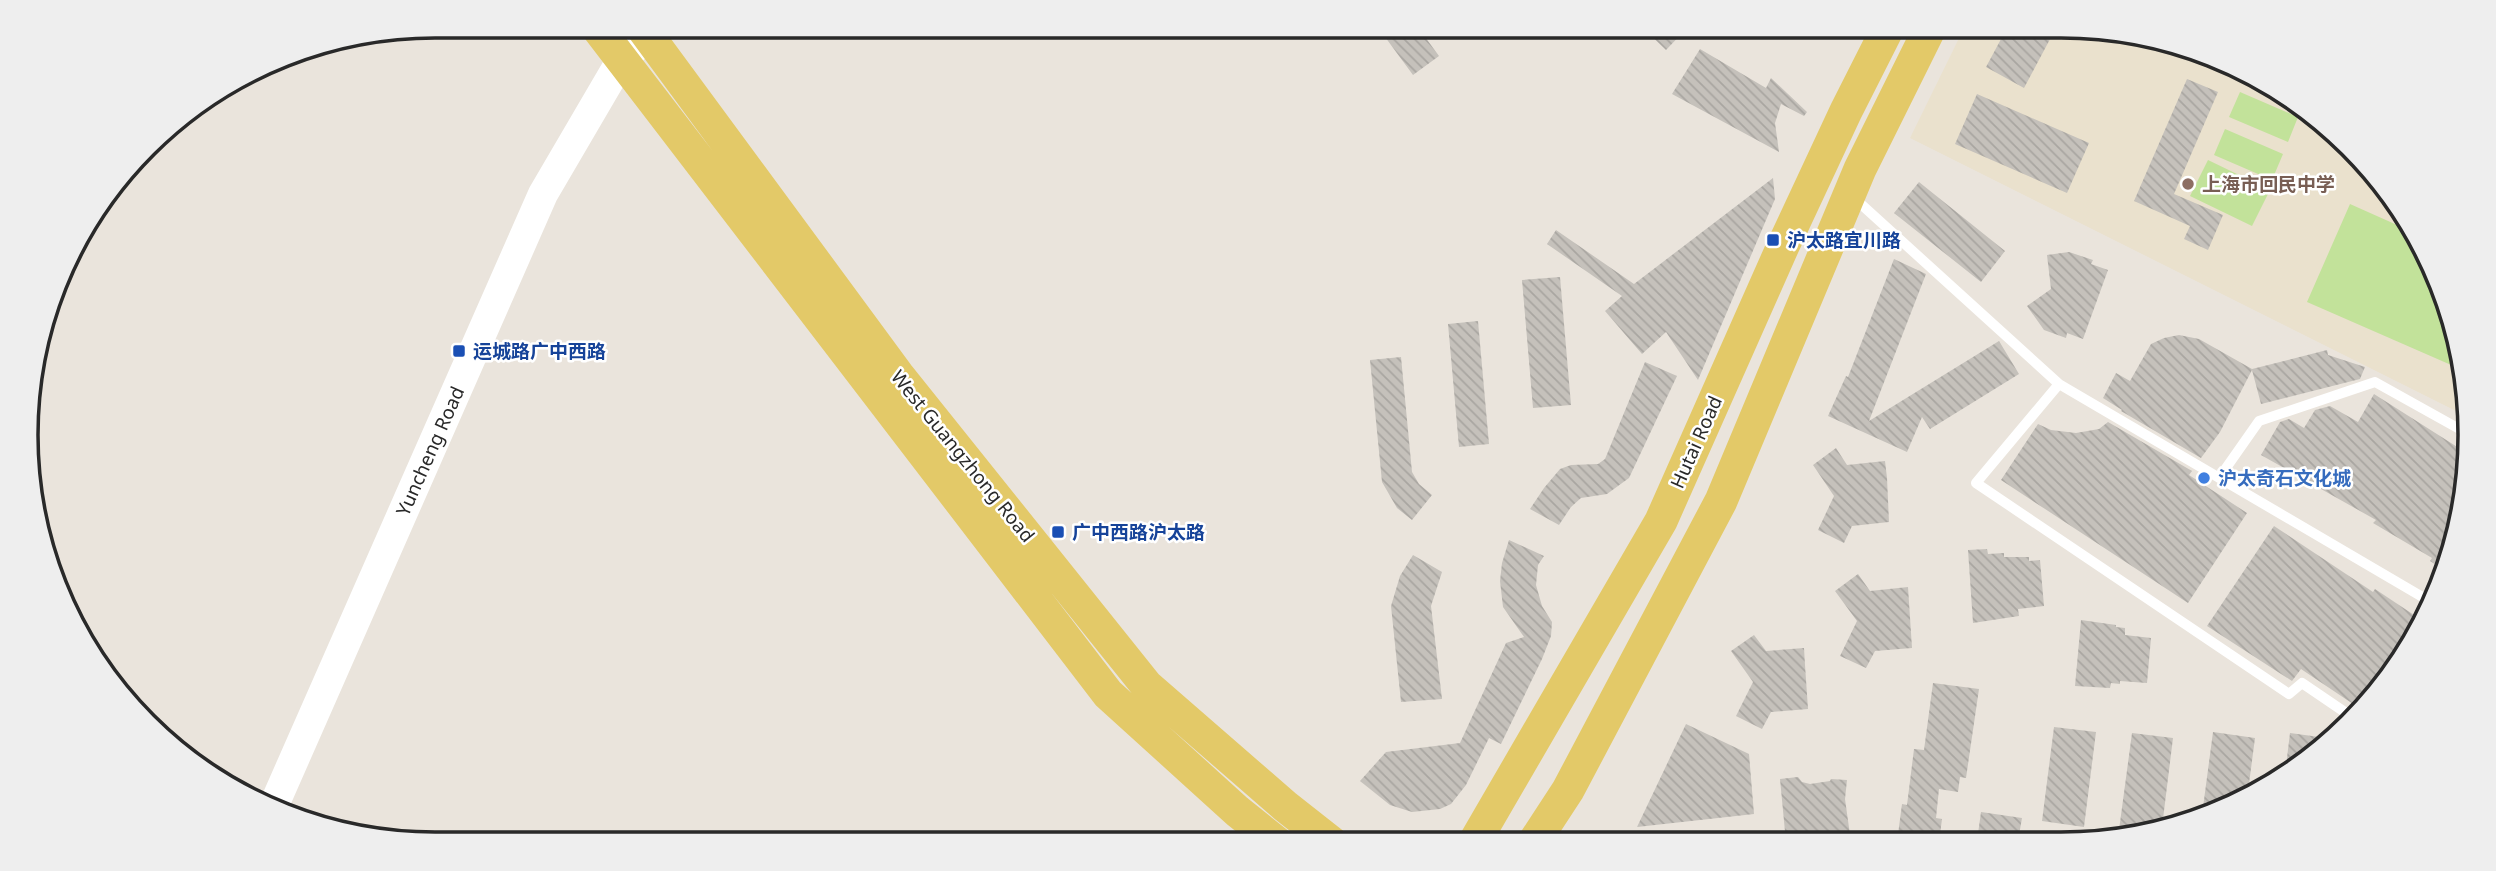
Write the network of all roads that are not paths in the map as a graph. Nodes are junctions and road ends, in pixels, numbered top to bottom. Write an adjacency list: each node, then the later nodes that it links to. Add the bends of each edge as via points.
1 (605, 38): 6 (main road, West Guangzhong Road)
2 (638, 38): 6 (street, Yuncheng Road)
3 (649, 38): 15 (main road, West Guangzhong Road, via 898,375 1147,686)
4 (1883, 38): 16 (main road, Hutai Road, via 1788,234 1661,521)
5 (1925, 38): 7 (main road)
6 (622, 59): 13 (street, Yuncheng Road, via 542,194); 14 (main road, West Guangzhong Road, via 1108,694)
7 (1850, 194): 8 (lane); 17 (main road, via 1721,501 1568,790)
8 (2059, 384): 10 (lane); 12 (lane, via 1976,483 2289,694 2302,684)
9 (2458, 428): 10 (lane, via 2375,382 2259,421)
10 (2219, 478): 11 (lane)
11 (2423, 597)
12 (2345, 712)
13 (277, 799)
14 (1263, 832)
15 (1318, 832)
16 (1480, 832)
17 (1541, 832)

